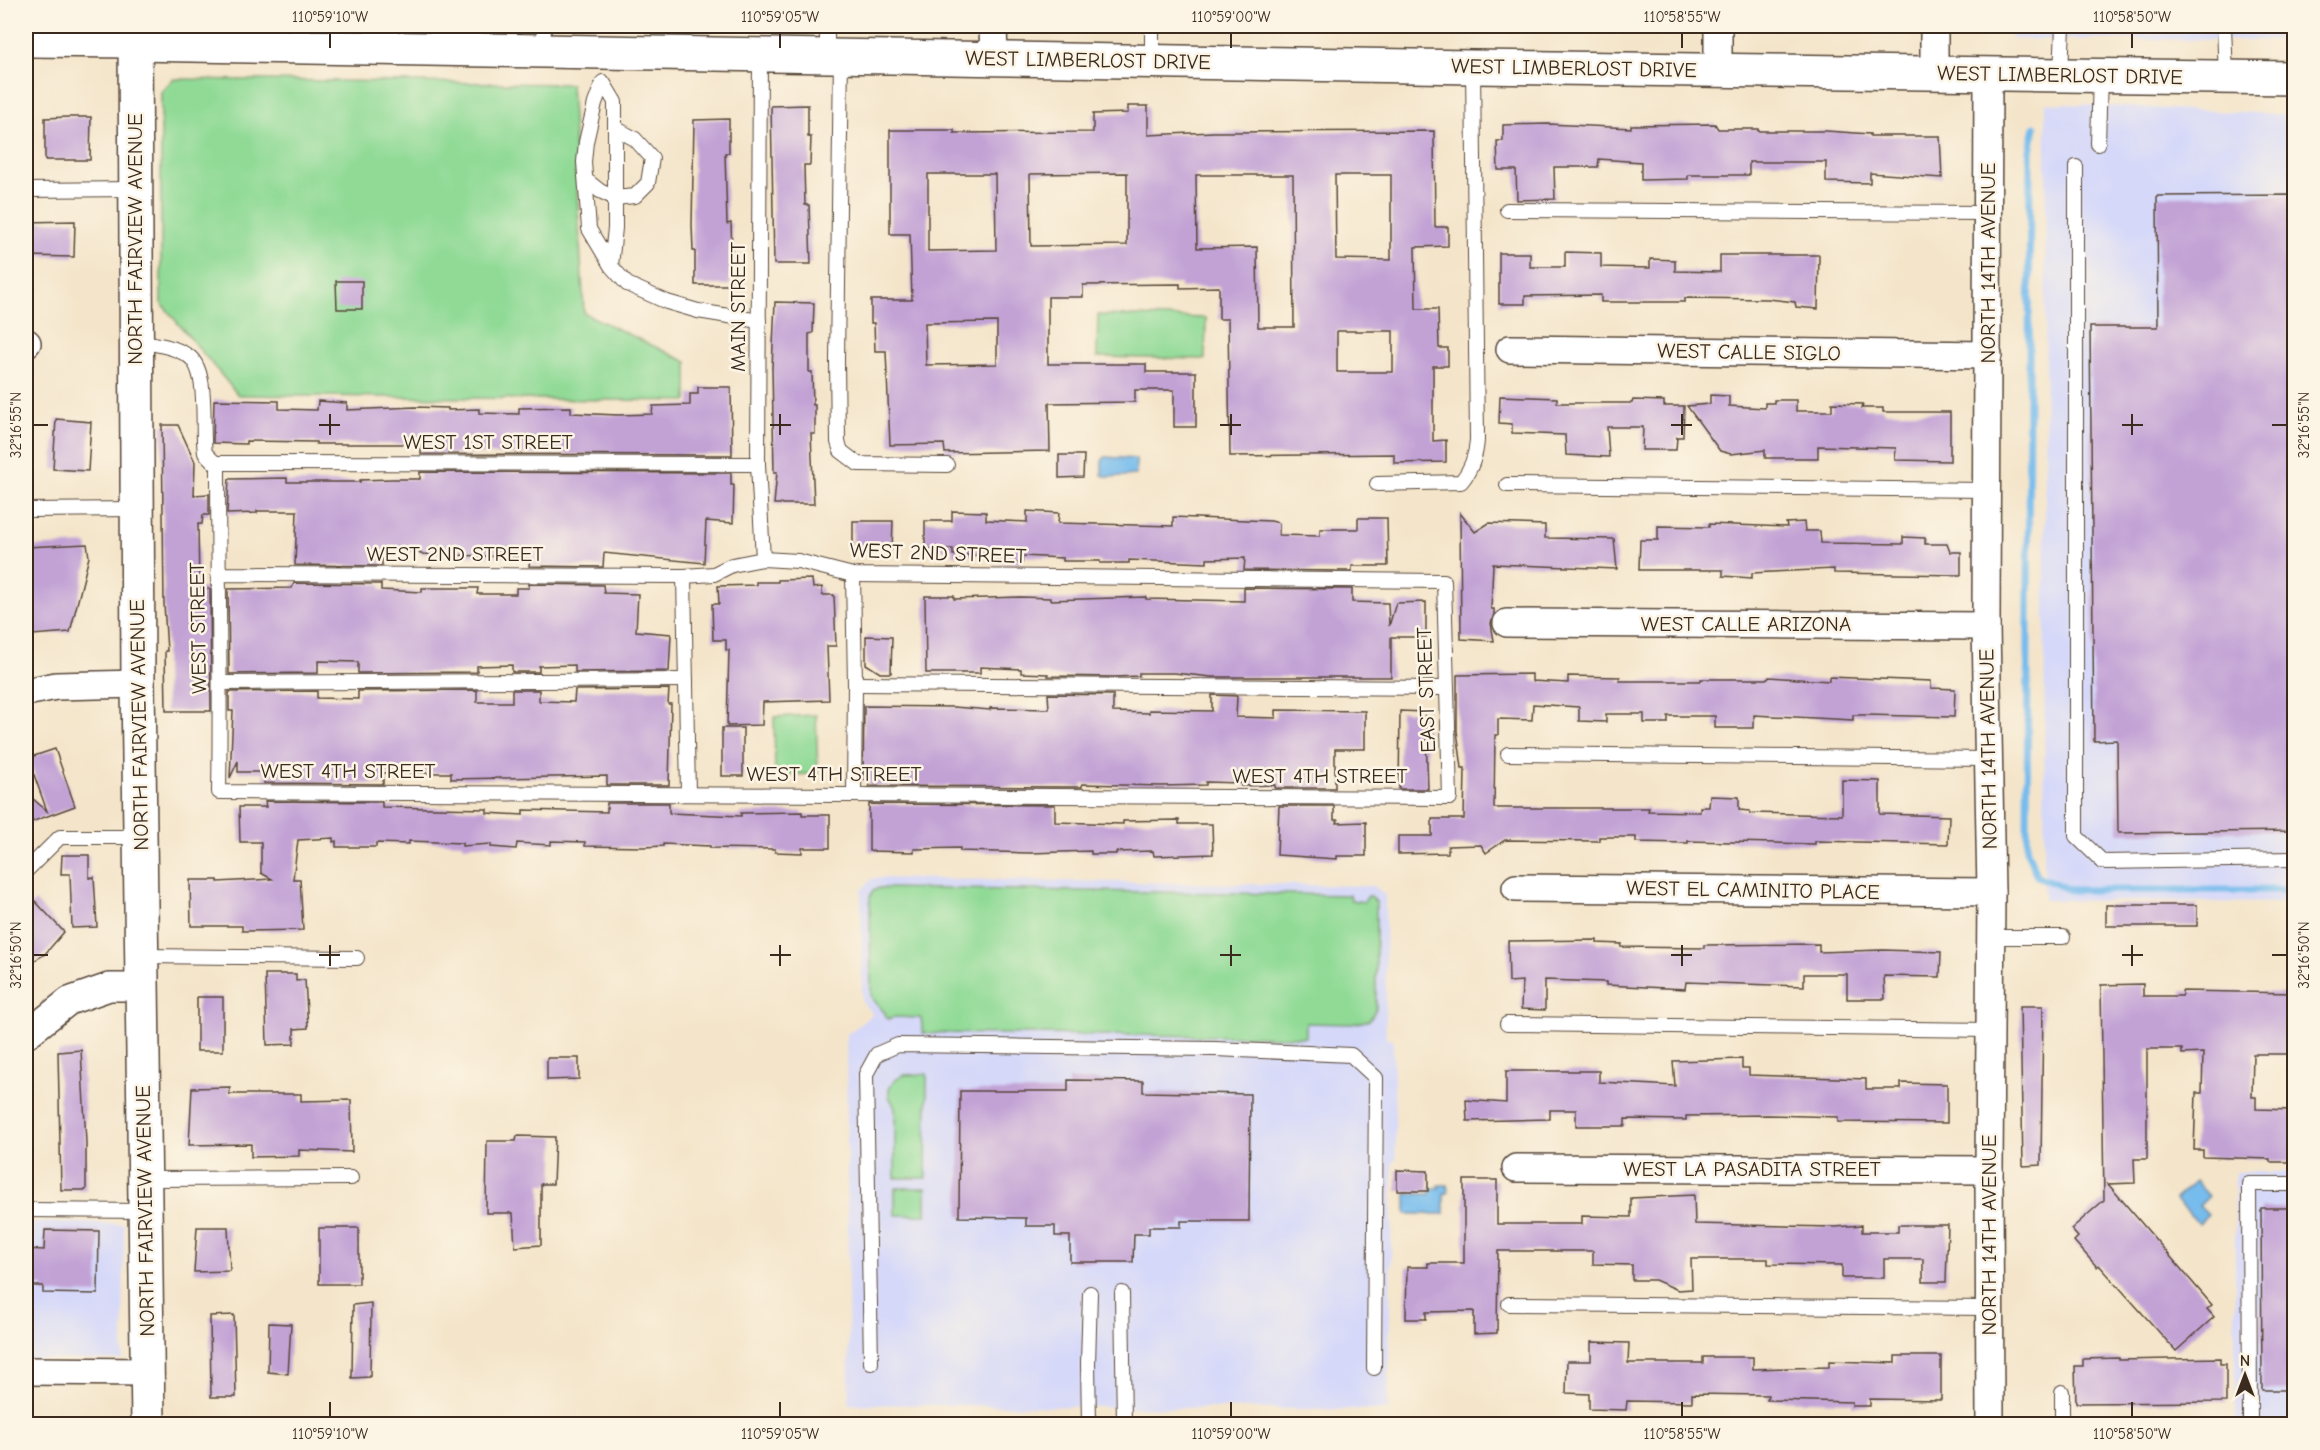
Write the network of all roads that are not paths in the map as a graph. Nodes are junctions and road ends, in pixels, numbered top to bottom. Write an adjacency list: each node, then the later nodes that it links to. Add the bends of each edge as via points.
1 (993, 26): 12 (street)
2 (1152, 26): 13 (lane)
3 (1718, 26): 16 (street)
4 (1934, 26): 17 (street)
5 (2062, 26): 19 (lane)
6 (2224, 26): 21 (lane)
7 (135, 35): 8 (street, WEST LIMBERLOST DRIVE); 9 (street, WEST LIMBERLOST DRIVE); 27 (street, NORTH FAIRVIEW AVENUE)
8 (544, 38): 14 (street, WEST LIMBERLOST DRIVE)
9 (26, 43)
10 (832, 46): 11 (street, WEST LIMBERLOST DRIVE); 12 (street, WEST LIMBERLOST DRIVE); 39 (lane, via 838,442 841,451 858,464)
11 (760, 55): 14 (street, WEST LIMBERLOST DRIVE); 33 (lane, MAIN STREET)
12 (994, 59): 13 (street, WEST LIMBERLOST DRIVE)
13 (1152, 62): 15 (street, WEST LIMBERLOST DRIVE)
14 (603, 67): 23 (lane, via 615,102); 26 (lane, via 586,142)
15 (1473, 67): 16 (street, WEST LIMBERLOST DRIVE); 40 (lane, via 1475,455 1461,482)
16 (1718, 70): 17 (street, WEST LIMBERLOST DRIVE)
17 (1934, 73): 18 (street, WEST LIMBERLOST DRIVE)
18 (1988, 74): 19 (street, WEST LIMBERLOST DRIVE); 31 (street, NORTH 14TH AVENUE)
19 (2061, 75): 20 (street, WEST LIMBERLOST DRIVE)
20 (2100, 75): 21 (street, WEST LIMBERLOST DRIVE); 24 (lane)
21 (2226, 77): 22 (street, WEST LIMBERLOST DRIVE)
22 (2295, 78)
23 (615, 128): 29 (lane); 29 (lane, via 635,139 652,158 648,183 635,196)
24 (2098, 144)
25 (2076, 167): 65 (lane, via 2076,836 2103,862)
26 (586, 180): 29 (lane); 32 (lane, via 589,229)
27 (135, 189): 28 (lane); 34 (street, NORTH FAIRVIEW AVENUE)
28 (26, 190)
29 (615, 198): 32 (lane)
30 (1507, 210): 31 (lane)
31 (1988, 213): 36 (street, NORTH 14TH AVENUE)
32 (611, 266): 33 (lane, via 627,284 667,303)
33 (759, 321): 38 (lane, MAIN STREET)
34 (135, 341): 37 (lane, via 190,356 200,370 205,453); 43 (street, NORTH FAIRVIEW AVENUE)
35 (1510, 349): 36 (street, WEST CALLE SIGLO)
36 (1988, 355): 42 (street, NORTH 14TH AVENUE)
37 (218, 464): 38 (lane, WEST 1ST STREET); 46 (lane, WEST STREET)
38 (758, 464): 45 (lane, MAIN STREET)
39 (947, 465)
40 (1377, 484)
41 (1507, 485): 42 (lane)
42 (1987, 490): 51 (street, NORTH 14TH AVENUE)
43 (136, 509): 44 (lane); 54 (street, NORTH FAIRVIEW AVENUE)
44 (26, 510)
45 (763, 559): 47 (lane, WEST 2ND STREET, via 798,561); 48 (lane, WEST 2ND STREET, via 732,565 714,574)
46 (218, 574): 48 (lane, WEST 2ND STREET); 53 (lane, WEST STREET)
47 (853, 575): 49 (lane, WEST 2ND STREET); 55 (lane)
48 (684, 576): 52 (lane)
49 (1444, 581): 56 (lane, EAST STREET)
50 (1507, 623): 51 (street, WEST CALLE ARIZONA)
51 (1986, 626): 59 (street, NORTH 14TH AVENUE)
52 (686, 680): 53 (lane); 61 (lane)
53 (220, 683): 60 (lane, WEST STREET)
54 (138, 684): 57 (street, via 56,686); 64 (street, NORTH FAIRVIEW AVENUE)
55 (855, 684): 56 (lane); 62 (lane)
56 (1447, 688): 63 (lane, EAST STREET)
57 (26, 692)
58 (1508, 754): 59 (lane)
59 (1989, 759): 68 (street, NORTH 14TH AVENUE)
60 (219, 792): 61 (lane, WEST 4TH STREET)
61 (687, 794): 62 (lane, WEST 4TH STREET)
62 (854, 795): 63 (lane, WEST 4TH STREET)
63 (1450, 798)
64 (140, 837): 66 (lane, via 60,837); 72 (street, NORTH FAIRVIEW AVENUE)
65 (2295, 859)
66 (26, 871)
67 (1516, 888): 68 (street, WEST EL CAMINITO PLACE)
68 (1991, 892): 69 (street, NORTH 14TH AVENUE)
69 (1991, 937): 70 (lane); 74 (street, NORTH 14TH AVENUE)
70 (2063, 937)
71 (357, 958): 72 (lane)
72 (142, 972): 75 (street, via 69,1001); 79 (street, NORTH FAIRVIEW AVENUE)
73 (1507, 1024): 74 (lane)
74 (1990, 1030): 77 (street, NORTH 14TH AVENUE)
75 (26, 1035)
76 (1516, 1168): 77 (street, WEST LA PASADITA STREET)
77 (1989, 1170): 86 (street, NORTH 14TH AVENUE)
78 (351, 1178): 79 (lane)
79 (145, 1179): 82 (street, NORTH FAIRVIEW AVENUE)
80 (2295, 1184): 97 (lane, via 2249,1184)
81 (26, 1210): 82 (lane)
82 (146, 1211): 90 (street, NORTH FAIRVIEW AVENUE)
83 (1090, 1293): 93 (lane)
84 (1122, 1293): 94 (lane)
85 (1509, 1305): 86 (lane)
86 (1989, 1308): 95 (street, NORTH 14TH AVENUE)
87 (871, 1363): 88 (lane, via 866,1074 877,1054 898,1045 1215,1048 1351,1055 1376,1078)
88 (1374, 1368)
89 (26, 1371): 90 (street)
90 (147, 1372): 92 (street, NORTH FAIRVIEW AVENUE)
91 (2062, 1392): 96 (lane)
92 (148, 1425)
93 (1089, 1425)
94 (1124, 1425)
95 (1990, 1425)
96 (2062, 1425)
97 (2250, 1425)

